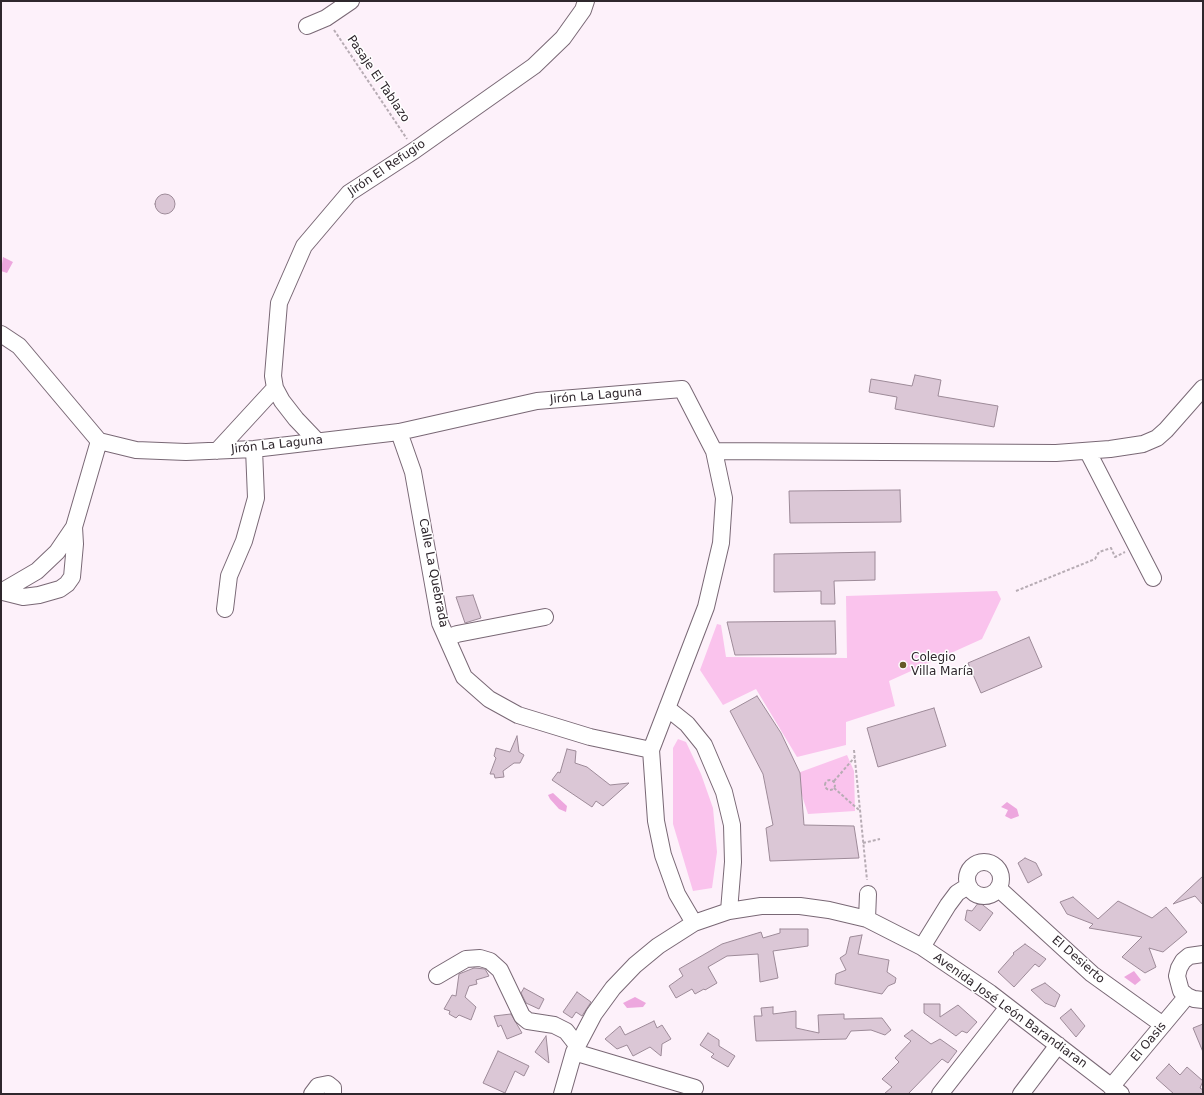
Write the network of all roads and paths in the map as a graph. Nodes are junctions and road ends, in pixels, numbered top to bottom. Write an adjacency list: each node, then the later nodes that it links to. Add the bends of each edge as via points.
1 (351, 1): 3 (street)
2 (586, 1): 5 (street, Jirón El Refugio, via 583,10 563,38 534,66)
3 (326, 18): 4 (street); 5 (path, Pasaje El Tablazo)
4 (307, 26)
5 (415, 150): 7 (street, Jirón El Refugio, via 349,193 304,246 279,303 273,376)
6 (1, 334): 10 (street, via 19,346)
7 (275, 388): 11 (street, via 296,419); 13 (street)
8 (1203, 388): 15 (street, via 1157,438 1143,444)
9 (400, 432): 11 (street, Jirón La Laguna); 14 (street, Jirón La Laguna, via 537,401 682,389); 23 (street, Calle La Quebrada, via 413,472 440,623)
10 (99, 441): 13 (street, Jirón La Laguna, via 136,450); 16 (street)
11 (317, 441): 12 (street, Jirón La Laguna)
12 (254, 449): 13 (street, Jirón La Laguna); 21 (street, via 256,498 244,542 229,576)
13 (217, 451)
14 (714, 452): 15 (street); 24 (street, Jirón La Laguna, via 724,498 721,543 706,607)
15 (1088, 452): 17 (street)
16 (74, 527): 20 (street, via 57,552 36,571); 20 (street, via 72,577 67,584 60,589 23,597)
17 (1137, 547): 18 (street); 19 (path, via 1115,557 1111,548 1099,552 1095,559)
18 (1153, 578)
19 (1016, 591)
20 (2, 592)
21 (225, 609)
22 (544, 617): 23 (street)
23 (447, 638): 25 (street, Calle La Quebrada, via 464,677 489,699 518,715 590,737)
24 (667, 708): 25 (street, Jirón La Laguna); 36 (street, via 687,724 704,745 724,792 732,825 733,862)
25 (651, 750): 38 (street, Jirón La Laguna, via 656,822 663,855 677,894)
26 (854, 750): 27 (path)
27 (855, 757): 28 (path); 30 (path)
28 (834, 781): 29 (path); 29 (path, via 827,781 825,785 828,790)
29 (834, 788): 30 (path)
30 (860, 810): 32 (path)
31 (880, 838): 32 (path)
32 (863, 843): 35 (path)
33 (968, 886): 34 (street, via 980,896 990,895); 34 (street, via 967,874 970,869 985,861 999,871 1001,877); 39 (street, via 957,893)
34 (998, 888): 45 (street, El Desierto, via 1092,974)
35 (868, 890): 37 (street)
36 (729, 911): 37 (street, Avenida José León Barandiaran, via 761,906 800,906); 38 (street, Avenida José León Barandiaran)
37 (867, 918): 39 (street, Avenida José León Barandiaran)
38 (694, 923): 47 (street, Avenida José León Barandiaran, via 658,946 624,976 594,1014)
39 (922, 947): 44 (street, Avenida José León Barandiaran)
40 (1203, 954): 42 (street, via 1190,956 1179,968 1178,984)
41 (437, 976): 47 (street, via 466,959 480,958 490,961 500,970 522,1016 528,1021 554,1025 566,1031)
42 (1187, 996): 43 (street, via 1194,1000); 45 (street, El Oasis)
43 (1203, 1000)
44 (1008, 1007): 46 (street, Avenida José León Barandiaran); 53 (street)
45 (1163, 1025): 49 (street, El Oasis)
46 (1058, 1045): 49 (street, Avenida José León Barandiaran); 54 (street)
47 (575, 1048): 48 (street); 52 (street, Avenida José León Barandiaran)
48 (695, 1088)
49 (1116, 1090)
50 (312, 1094): 51 (street, via 318,1086 328,1084 333,1088)
51 (333, 1094)
52 (562, 1094)
53 (940, 1094)
54 (1021, 1094)

